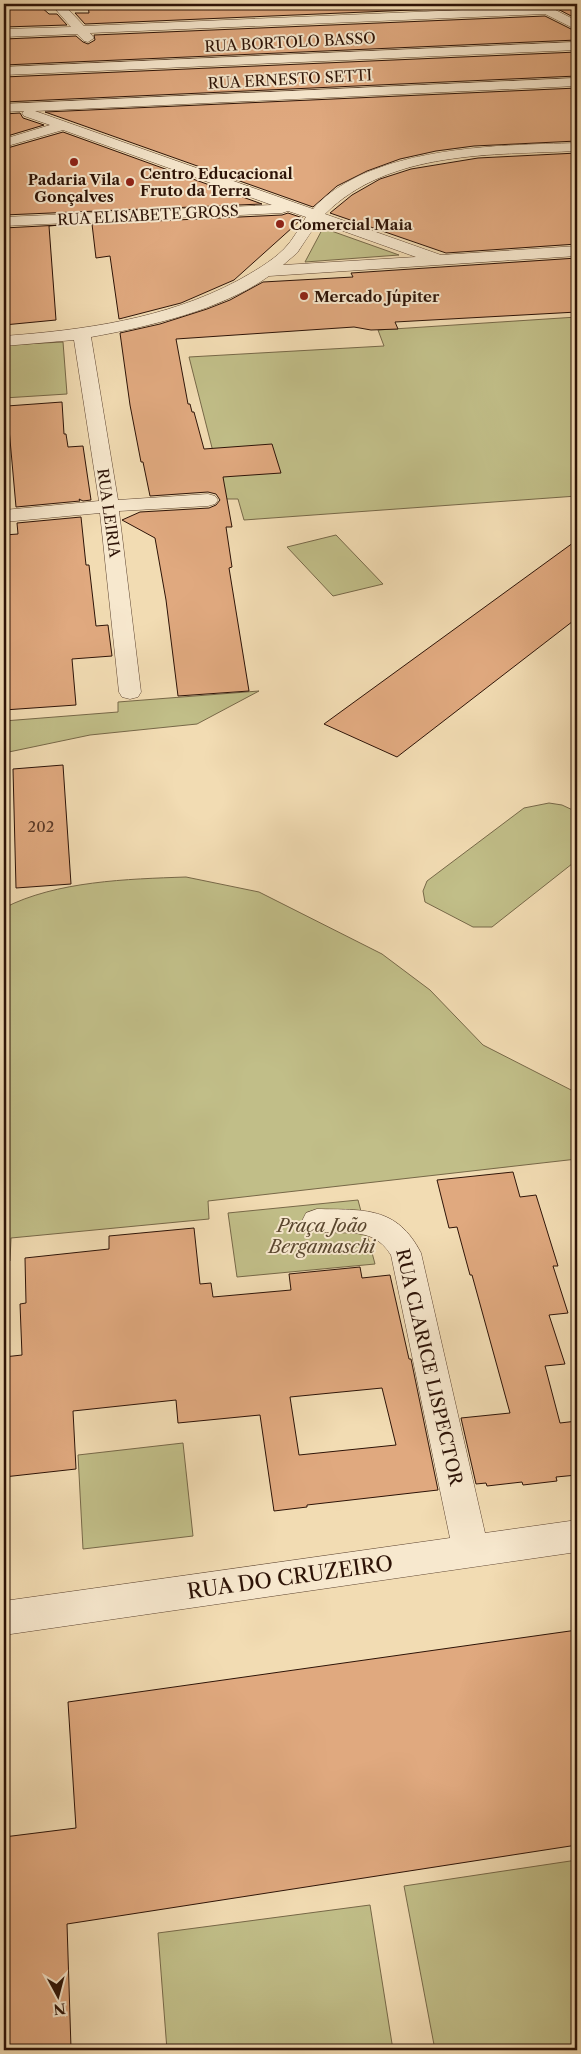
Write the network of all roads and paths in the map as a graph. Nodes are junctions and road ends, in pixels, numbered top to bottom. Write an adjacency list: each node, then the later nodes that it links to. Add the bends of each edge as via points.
1 (57, 4): 5 (street)
2 (536, 4): 3 (street)
3 (549, 10): 4 (street); 5 (street)
4 (577, 26)
5 (80, 30): 6 (street); 8 (street)
6 (4, 33)
7 (577, 46): 8 (street, RUA BORTOLO BASSO)
8 (121, 66): 9 (street, RUA BORTOLO BASSO); 10 (street)
9 (4, 71)
10 (136, 78)
11 (577, 82): 13 (street, RUA ERNESTO SETTI)
12 (151, 90): 13 (street)
13 (166, 102): 14 (street, RUA ERNESTO SETTI)
14 (7, 106): 15 (street)
15 (64, 125): 16 (street); 18 (street)
16 (4, 143)
17 (577, 147): 19 (street, via 494,152 418,162 384,171 360,182 329,202)
18 (293, 208): 19 (street); 20 (street, RUA ELISABETE GROSS)
19 (315, 216): 22 (street); 23 (street, via 290,252)
20 (4, 222)
21 (577, 251): 22 (street)
22 (437, 259): 23 (street)
23 (266, 271): 24 (street, via 193,306)
24 (82, 335): 25 (street); 27 (street, RUA LEIRIA)
25 (4, 341)
26 (208, 500): 27 (street)
27 (109, 506): 28 (street); 29 (street, RUA LEIRIA)
28 (4, 516)
29 (130, 692)
30 (317, 1221): 32 (street, RUA CLARICE LISPECTOR, via 373,1223 388,1229 406,1253)
31 (577, 1536): 32 (street, RUA DO CRUZEIRO)
32 (471, 1552): 33 (street, RUA DO CRUZEIRO)
33 (4, 1618)

